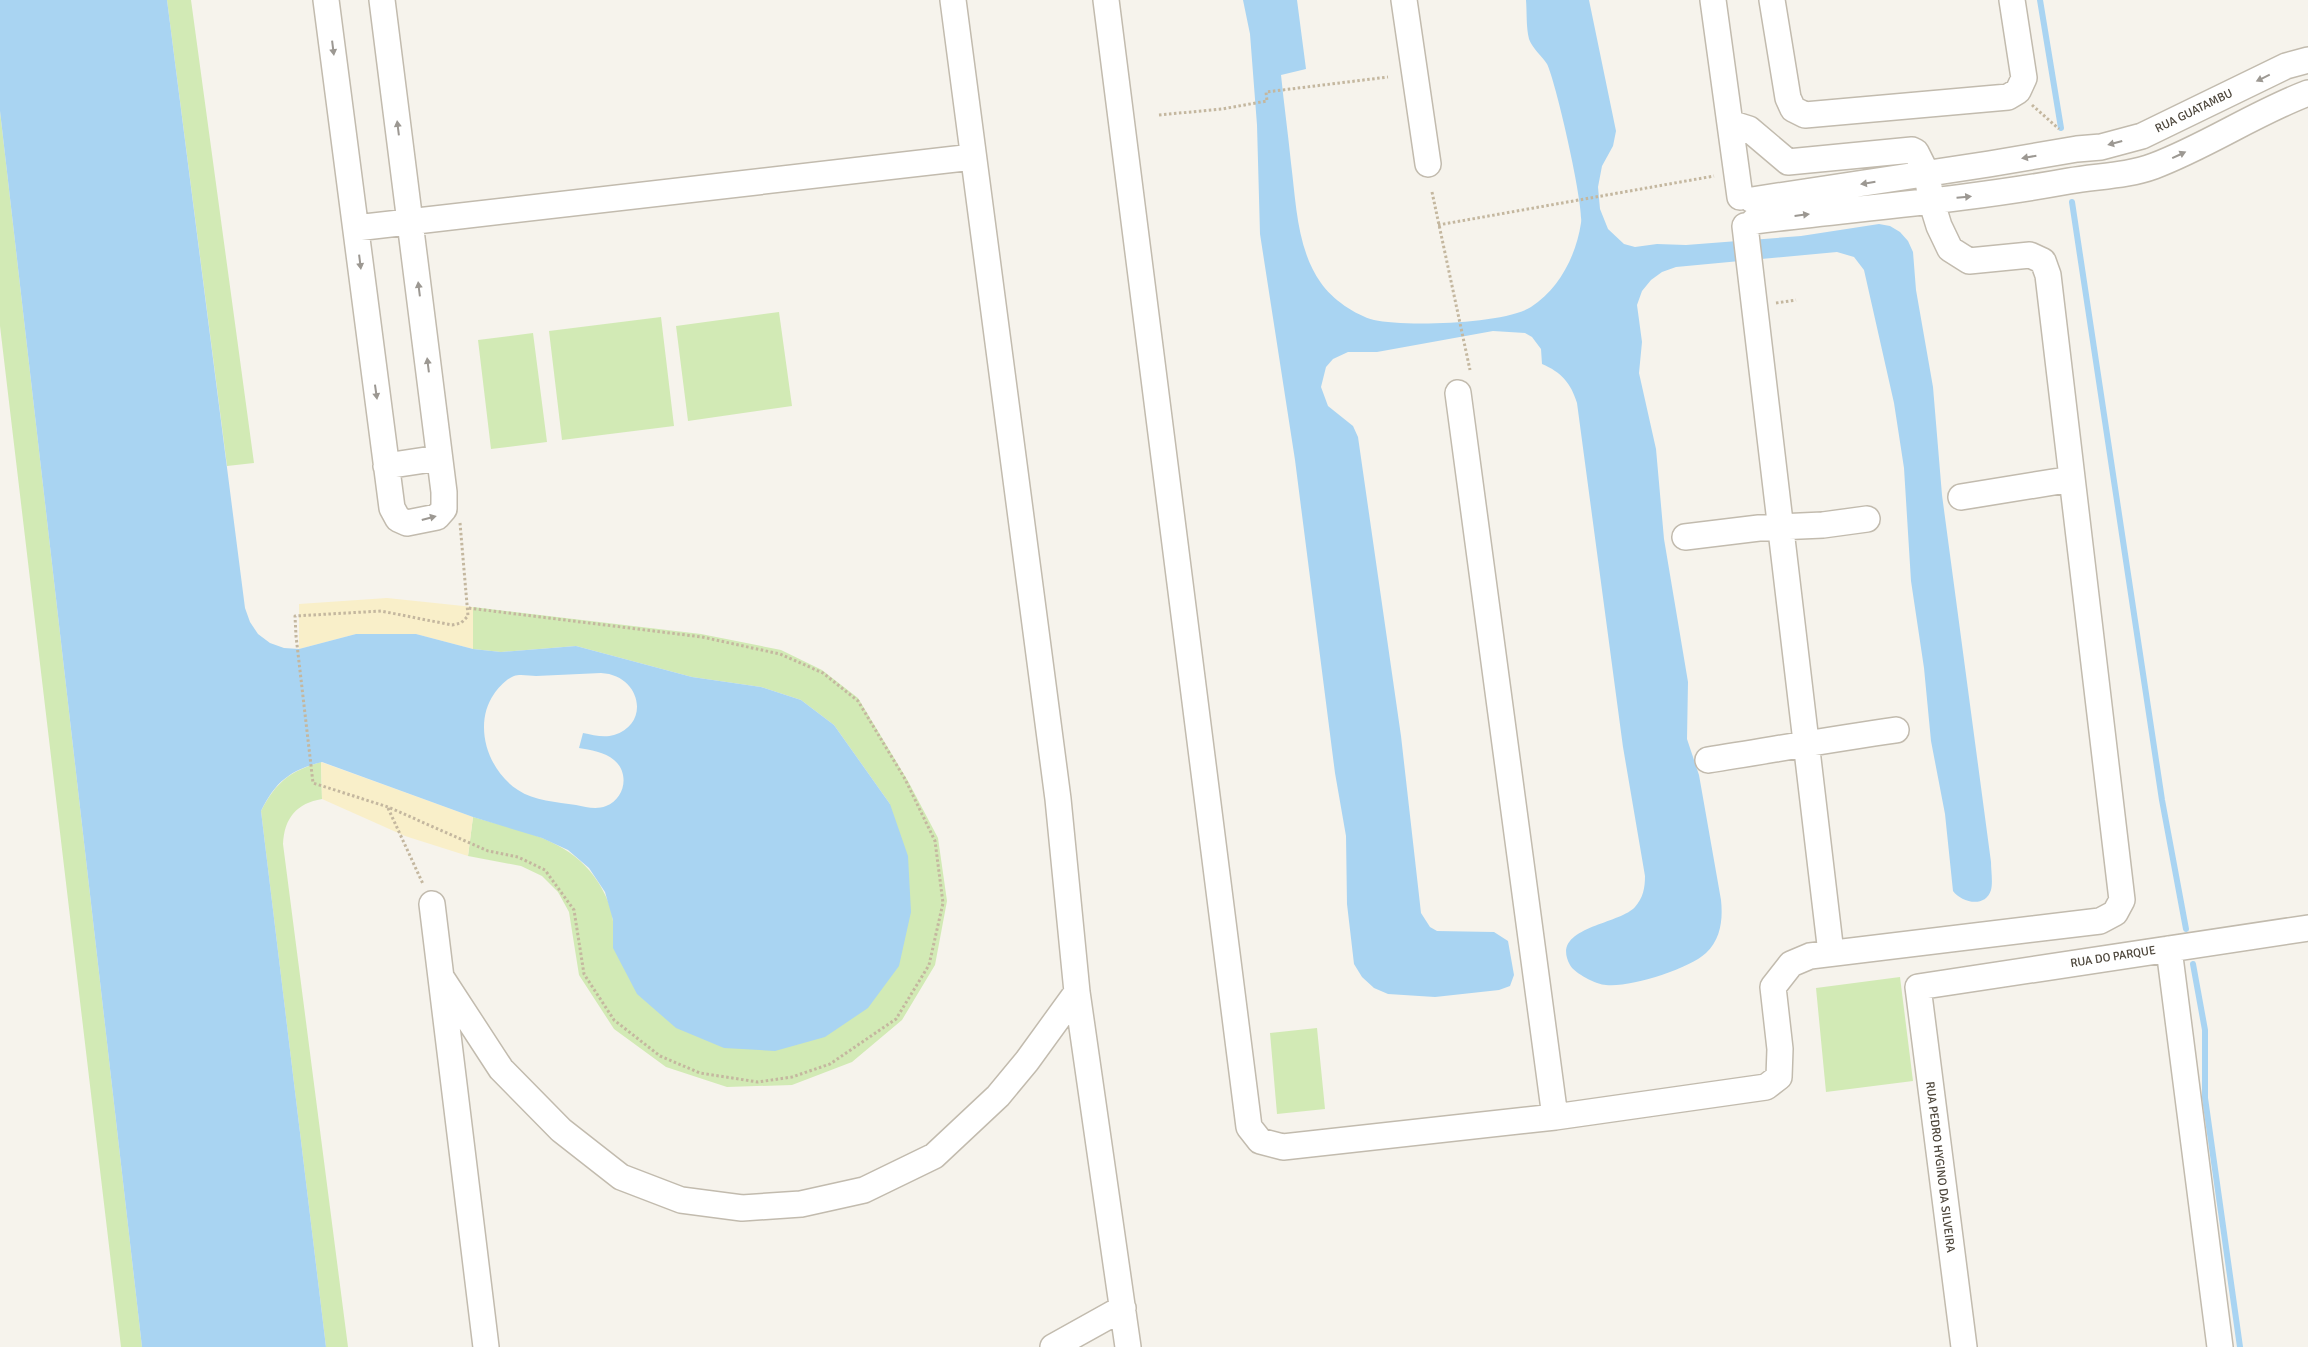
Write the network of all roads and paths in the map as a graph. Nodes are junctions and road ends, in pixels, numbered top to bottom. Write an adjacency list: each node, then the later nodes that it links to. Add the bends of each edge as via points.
1 (326, 0): 26 (street, one-way to 26)
2 (382, 0): 24 (street, one-way to 2)
3 (953, 0): 16 (street)
4 (1106, 0): 49 (street, via 1249,1127 1260,1141 1283,1147)
5 (1404, 0): 17 (street)
6 (1713, 0): 14 (street)
7 (1772, 0): 11 (street, via 1788,98 1794,109 1805,115 2008,97)
8 (2012, 0): 11 (street, via 2024,78)
9 (2308, 60): 15 (street, RUA GUATAMBU, one-way to 15, via 2286,66 2142,136 2100,147)
10 (1388, 77): 13 (path, via 1266,92 1266,102)
11 (2018, 91): 15 (path, via 2047,120 2076,142)
12 (2308, 93): 20 (street, one-way to 12, via 2111,177 2153,166)
13 (1159, 115)
14 (1730, 123): 18 (street, via 1749,129 1788,162 1912,150 1920,156); 23 (street)
15 (2077, 149): 18 (street, RUA GUATAMBU, one-way to 18); 20 (street, via 2068,157 2068,164)
16 (974, 157): 24 (street); 48 (street, via 1058,799)
17 (1428, 164)
18 (1927, 174): 22 (street); 23 (street, RUA GUATAMBU, one-way to 23)
19 (1714, 176): 25 (path)
20 (2081, 179): 22 (street, one-way to 20, via 1995,195)
21 (1432, 192): 25 (path)
22 (1931, 200): 23 (street, one-way to 22); 31 (street, via 1938,226 1950,249 1969,261 2030,255 2043,261 2048,275)
23 (1747, 215): 35 (street, via 1749,268)
24 (410, 223): 26 (street); 29 (street, one-way to 24)
25 (1438, 225): 27 (path)
26 (356, 228): 30 (street, one-way to 30)
27 (1470, 370)
28 (1458, 393): 49 (street)
29 (439, 458): 30 (street); 33 (street)
30 (386, 466): 33 (street, one-way to 33, via 392,508 398,519 407,523 437,517 444,509)
31 (2072, 479): 32 (street); 45 (street, via 2122,900 2115,913 2100,921)
32 (1961, 497)
33 (444, 501): 37 (path, via 459,506)
34 (1867, 519): 35 (street, via 1823,526)
35 (1781, 527): 36 (street); 39 (street)
36 (1685, 537)
37 (468, 608): 41 (path, via 468,616 461,623 452,625 381,611 295,616 314,782); 41 (path, via 702,637 780,654 823,672 858,701 905,780 935,841 943,903 929,965 896,1018 830,1064 792,1077 758,1082 700,1073 660,1056 614,1020 584,974 574,910 544,870 518,856 488,851)
38 (1896, 730): 39 (street)
39 (1806, 743): 40 (street); 45 (street)
40 (1708, 760)
41 (388, 808): 42 (path)
42 (432, 904): 46 (street)
43 (2308, 928): 44 (street, RUA DO PARQUE)
44 (2169, 948): 47 (street, RUA DO PARQUE); 55 (street)
45 (1831, 953): 49 (street, via 1810,956 1791,964 1773,987 1780,1049 1778,1077 1766,1087)
46 (441, 977): 48 (street, via 501,1069 561,1130 614,1171 681,1200 742,1208 801,1204 864,1190 934,1156 998,1096); 51 (street)
47 (1918, 987): 54 (street, RUA PEDRO HYGINO DA SILVEIRA)
48 (1077, 992): 50 (street)
49 (1555, 1117)
50 (1123, 1308): 52 (street); 53 (street)
51 (486, 1347)
52 (1053, 1347)
53 (1128, 1347)
54 (1964, 1347)
55 (2220, 1347)

